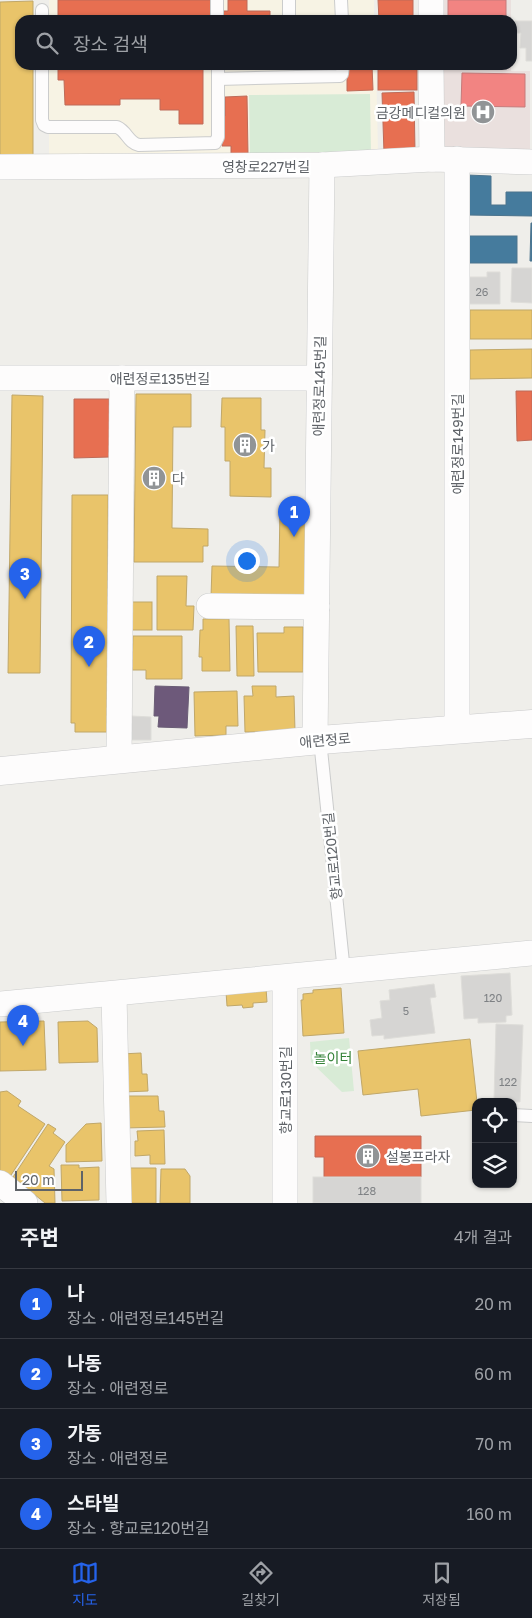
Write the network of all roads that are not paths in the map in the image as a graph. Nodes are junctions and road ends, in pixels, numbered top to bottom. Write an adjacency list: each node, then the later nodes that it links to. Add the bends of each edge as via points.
1 (217, 0): 5 (lane)
2 (289, 0): 6 (lane)
3 (341, 0): 7 (lane)
4 (431, 0): 8 (street)
5 (217, 15)
6 (290, 15)
7 (342, 15)
8 (431, 15)
9 (42, 70): 14 (lane, via 44,125 117,127 139,145 215,143 218,137)
10 (218, 70): 14 (lane)
11 (342, 70): 13 (lane, via 340,76)
12 (431, 70): 15 (street)
13 (291, 71): 14 (lane)
14 (218, 79)
15 (432, 159): 16 (street, 영창로227번길); 18 (street, 영창로227번길)
16 (456, 159): 17 (street, 영창로227번길); 26 (street, 애련정로149번길)
17 (532, 162)
18 (322, 165): 19 (street, 영창로227번길); 22 (street, 애련정로145번길)
19 (0, 168)
20 (0, 378): 21 (street, 애련정로135번길)
21 (122, 378): 22 (street, 애련정로135번길); 28 (street)
22 (319, 378): 24 (street, 애련정로145번길)
23 (209, 606): 24 (street)
24 (317, 606): 27 (street, 애련정로145번길)
25 (532, 724): 26 (street, 애련정로)
26 (458, 729): 27 (street, 애련정로)
27 (317, 740): 28 (street, 애련정로); 31 (lane, 향교로120번길)
28 (119, 760): 29 (street, 애련정로)
29 (0, 772)
30 (532, 953): 31 (street)
31 (344, 972): 32 (street)
32 (285, 978): 33 (street); 40 (street, 향교로130번길)
33 (114, 995): 34 (street); 39 (street)
34 (0, 1004)
35 (517, 1115): 36 (lane)
36 (532, 1116)
37 (0, 1183): 38 (street)
38 (25, 1203)
39 (119, 1203)
40 (285, 1203)

